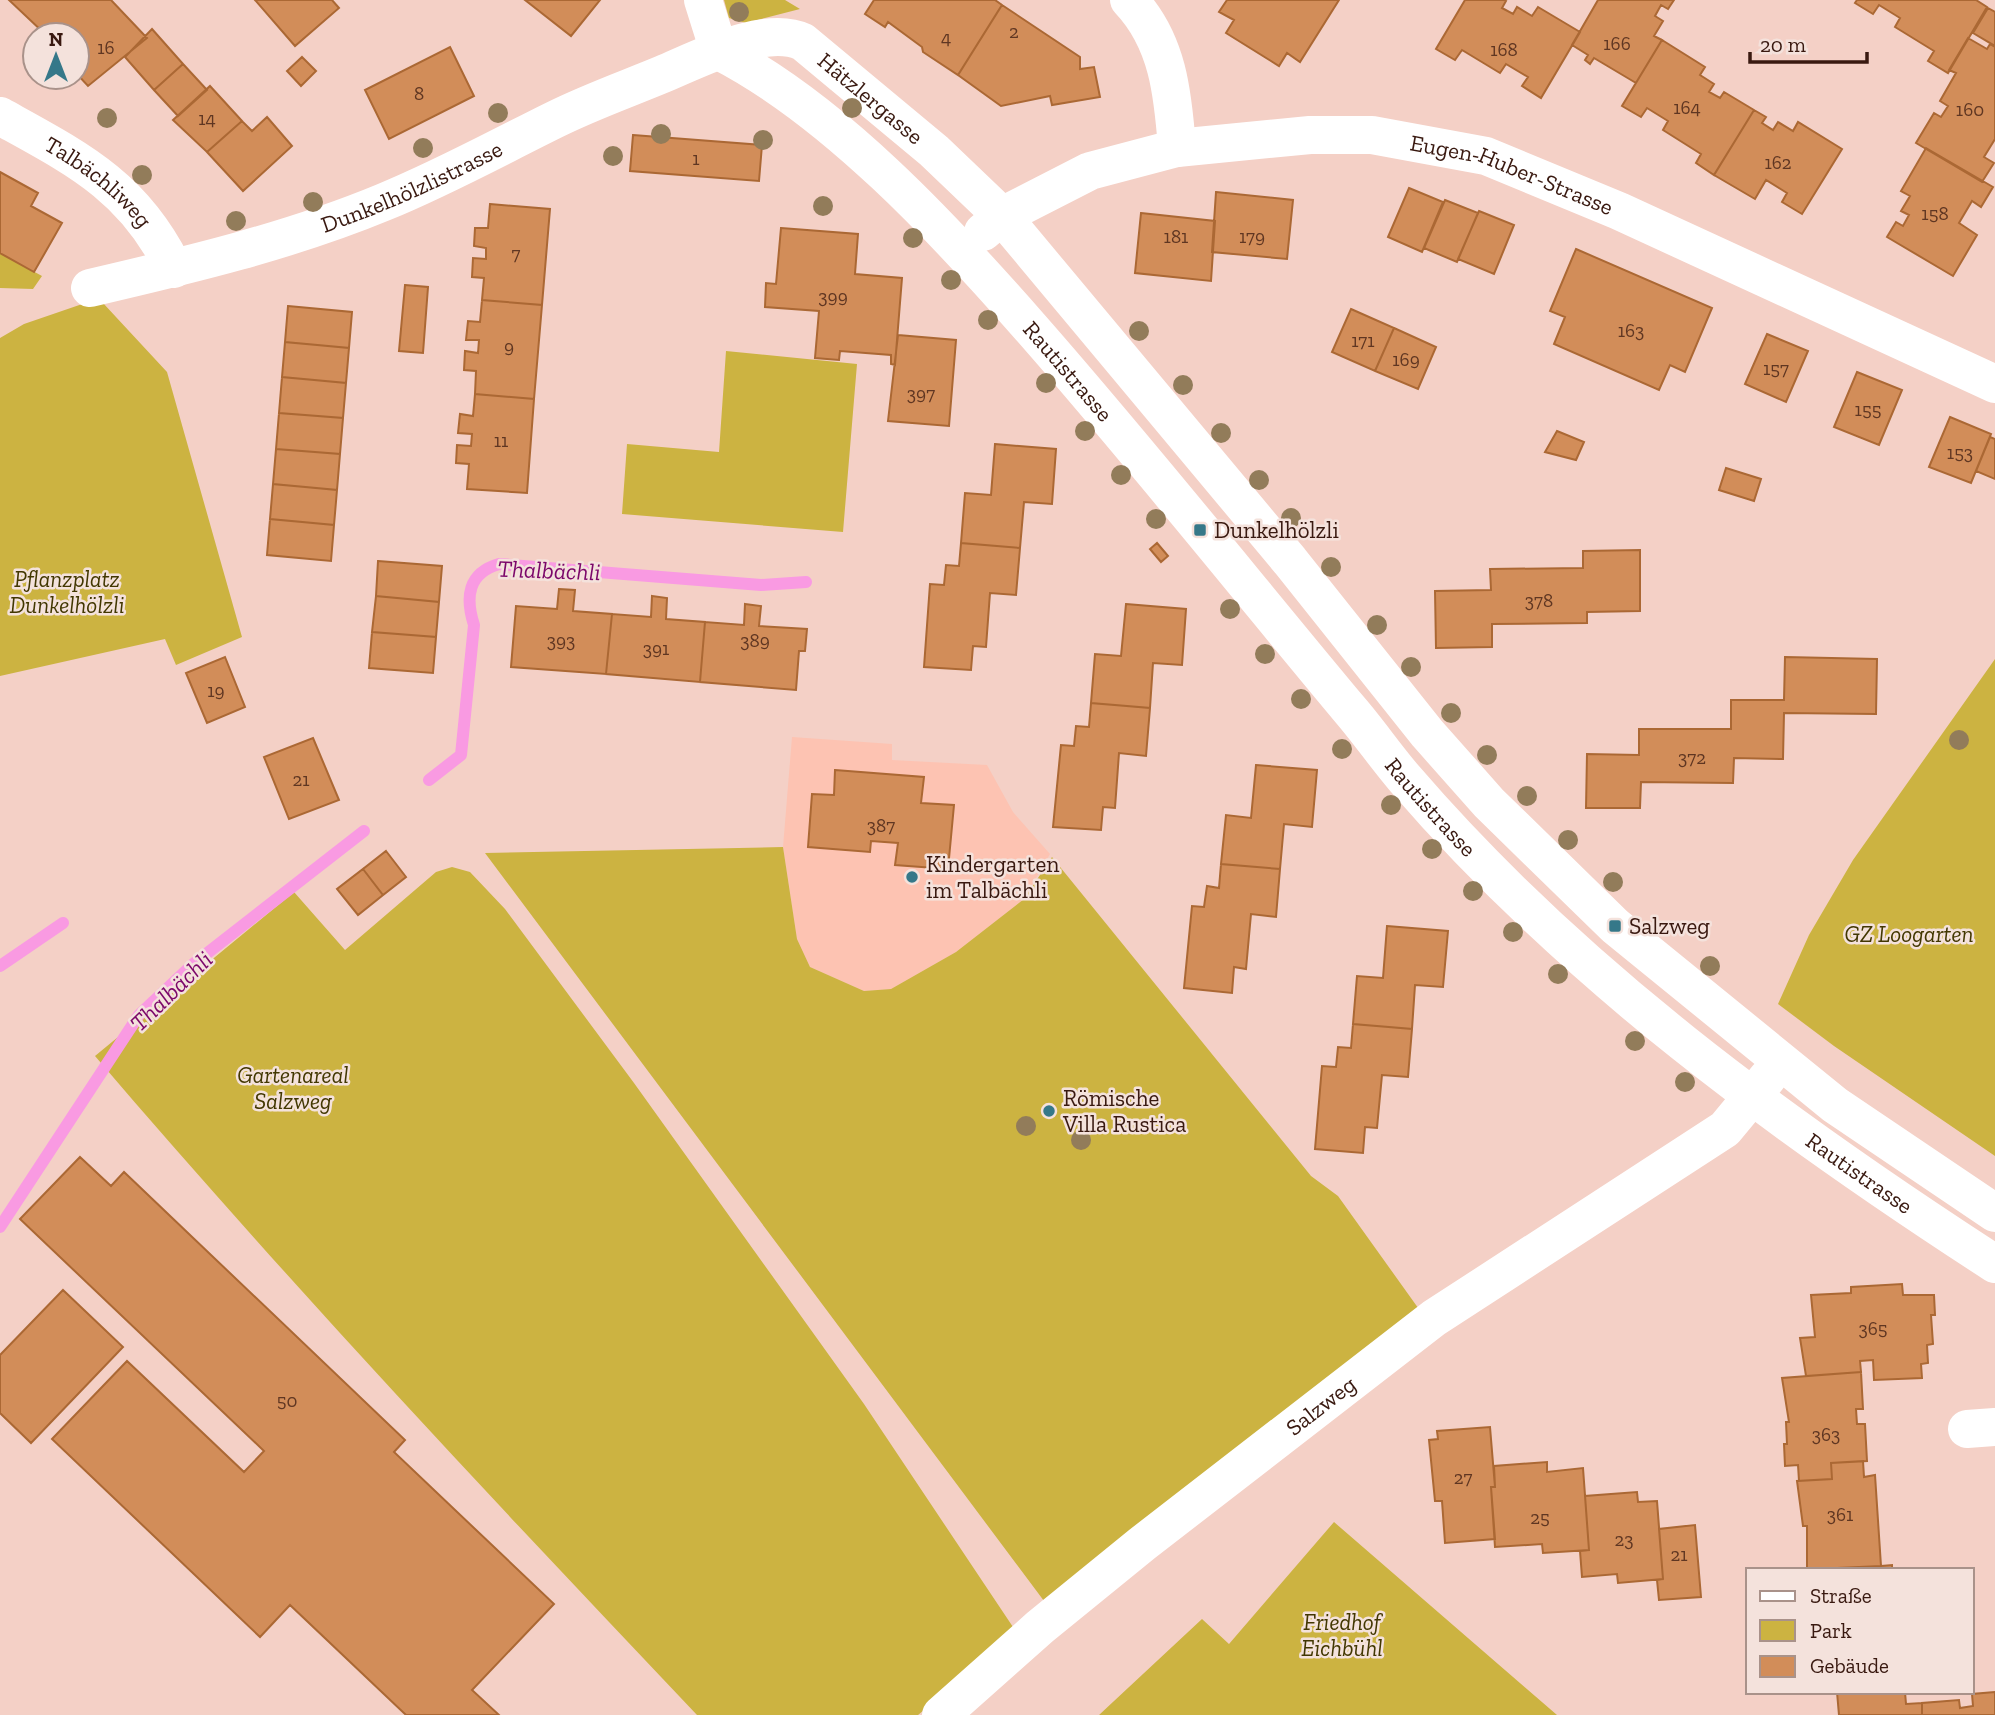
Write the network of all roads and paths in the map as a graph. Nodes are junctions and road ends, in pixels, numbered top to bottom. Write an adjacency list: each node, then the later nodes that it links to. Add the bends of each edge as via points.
1 (703, 0): 3 (street)
2 (1129, 0): 5 (street, via 1145,16 1164,57)
3 (719, 51): 6 (street, Hätzlergasse, via 772,36 792,36 803,42 934,151); 7 (street, via 763,73); 8 (street, Dunkelhölzlistrasse, via 559,117 383,203)
4 (0, 116): 8 (street, Talbächliweg, via 73,156 114,186 158,235)
5 (1177, 148): 6 (street, Eugen-Huber-Strasse, via 1090,171); 10 (street, Eugen-Huber-Strasse, via 1310,135 1372,135 1486,156 1619,211)
6 (1002, 216): 7 (street, Eugen-Huber-Strasse); 11 (street, Rautistrasse, via 1489,803 1615,926)
7 (961, 249): 12 (street, Rautistrasse, via 1141,456 1406,780 1541,922)
8 (174, 268): 9 (street, Dunkelhölzlistrasse)
9 (90, 288)
10 (1995, 384)
11 (1781, 1061): 12 (street, Salzweg); 13 (street, Rautistrasse, via 1835,1105)
12 (1753, 1097): 14 (street, Rautistrasse, via 1810,1142); 15 (street, Salzweg, via 1725,1129 1701,1147 1434,1318 1142,1544)
13 (1995, 1213)
14 (1995, 1264)
15 (942, 1715)

